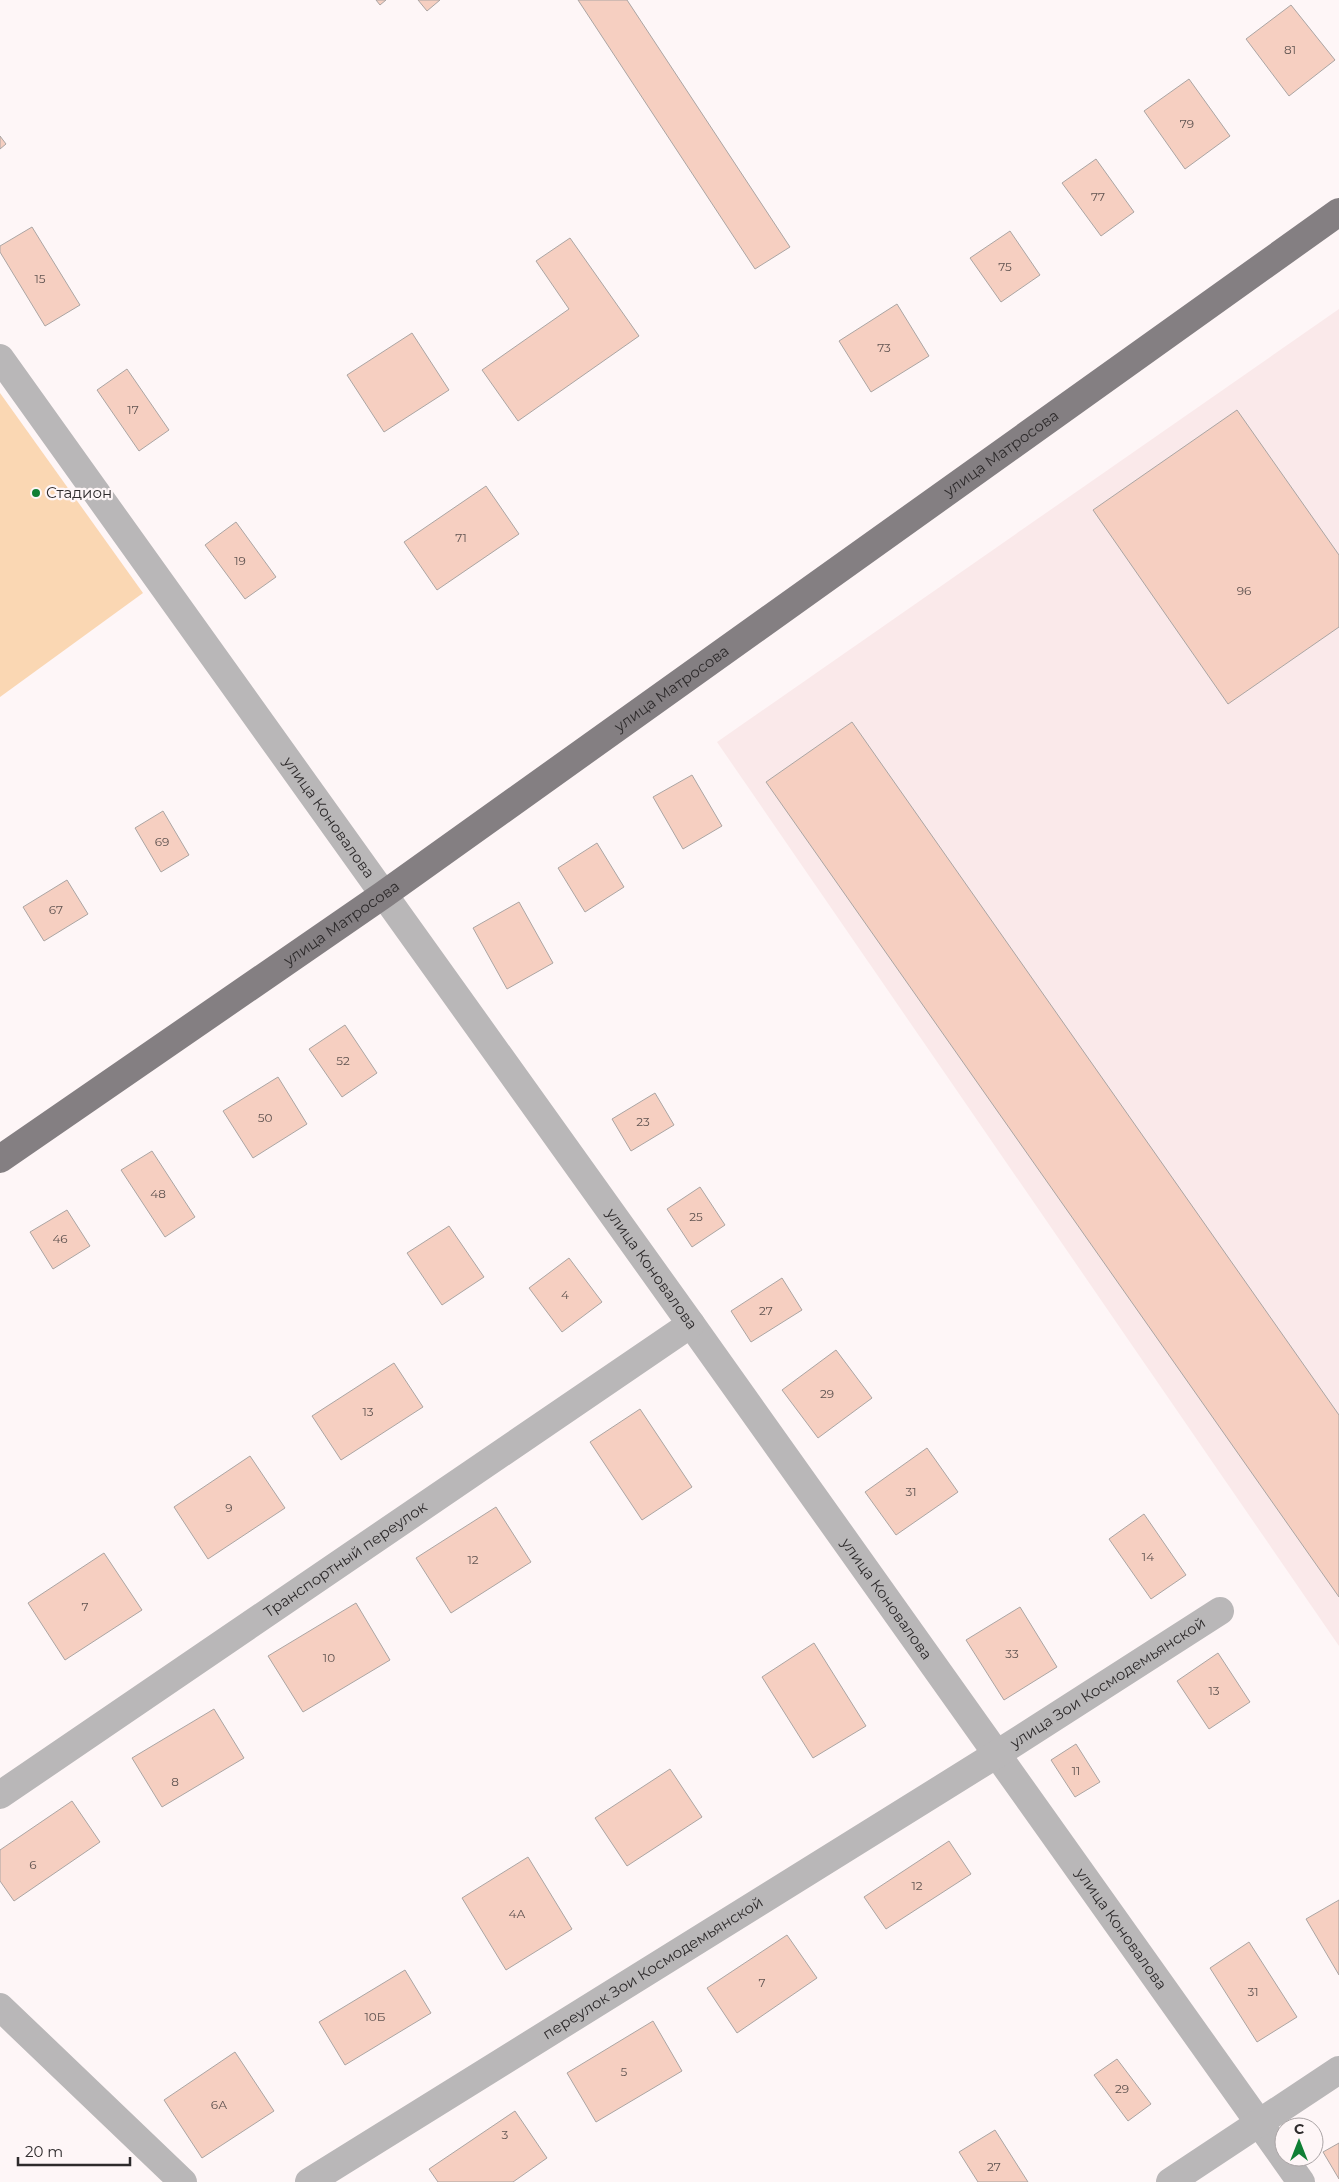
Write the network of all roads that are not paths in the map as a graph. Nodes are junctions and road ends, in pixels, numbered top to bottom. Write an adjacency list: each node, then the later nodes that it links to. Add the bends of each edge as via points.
1 (1339, 212): 3 (main road, улица Матросова)
2 (0, 358): 3 (street, улица Коновалова)
3 (383, 895): 4 (main road, улица Матросова); 5 (street, улица Коновалова)
4 (0, 1159)
5 (691, 1324): 7 (street, улица Коновалова); 8 (street, Транспортный переулок)
6 (1220, 1611): 7 (street, улица Зои Космодемьянской)
7 (997, 1754): 11 (street, улица Коновалова); 13 (street, переулок Зои Космодемьянской)
8 (0, 1795)
9 (0, 2008): 12 (street)
10 (1339, 2070): 11 (street)
11 (1259, 2123): 14 (street); 15 (street, улица Коновалова)
12 (183, 2182)
13 (309, 2182)
14 (1170, 2182)
15 (1301, 2182)

